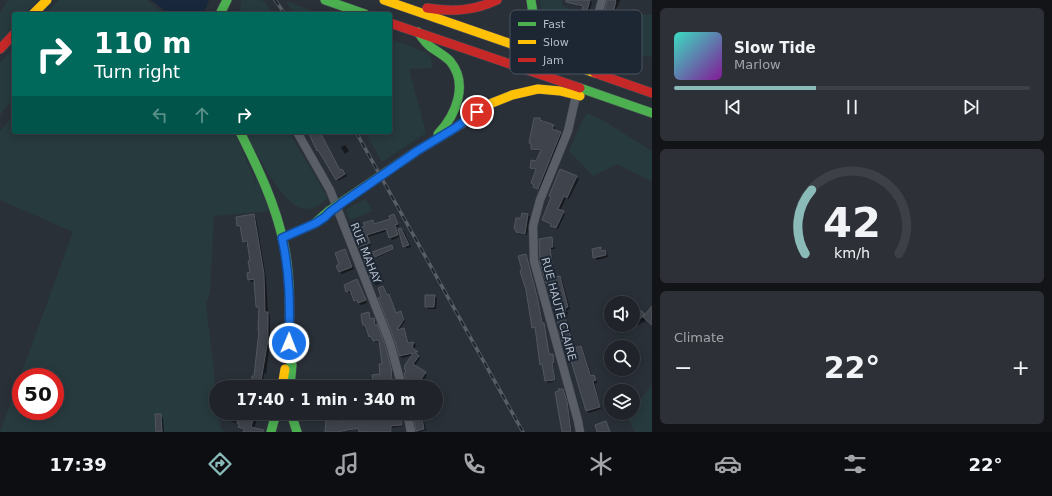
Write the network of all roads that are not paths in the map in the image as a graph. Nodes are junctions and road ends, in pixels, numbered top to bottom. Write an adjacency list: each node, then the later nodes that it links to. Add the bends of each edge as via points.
1 (47, 0): 11 (main road)
2 (227, 0): 12 (main road)
3 (325, 0): 13 (main road)
4 (384, 0): 8 (main road)
5 (497, 0): 8 (main road, via 466,11)
6 (531, 0): 9 (main road)
7 (602, 0): 10 (street)
8 (402, 6): 17 (main road)
9 (532, 10)
10 (599, 10)
11 (35, 12)
12 (223, 12)
13 (359, 12)
14 (392, 23): 15 (main road)
15 (418, 32): 19 (main road); 28 (main road, via 427,44 450,62 459,84 457,107 450,120)
16 (12, 36): 18 (main road)
17 (510, 44)
18 (0, 49)
19 (510, 64)
20 (540, 74): 23 (main road)
21 (598, 74): 22 (main road)
22 (652, 93)
23 (612, 99): 25 (main road); 28 (main road, via 592,99 566,92 538,89 512,94 477,112)
24 (575, 100): 40 (street, RUE HAUTE CLAIRE, via 568,131 540,200 533,226 532,245 534,261)
25 (652, 112)
26 (241, 134): 29 (main road, via 266,186)
27 (298, 134): 33 (street, RUE MAHAY, via 330,190 390,343)
28 (419, 150): 29 (main road, bridge, via 326,214)
29 (281, 234): 30 (main road, via 289,279)
30 (289, 358): 31 (main road, via 285,364); 32 (main road, via 292,365)
31 (283, 380)
32 (291, 380)
33 (400, 380)
34 (274, 420): 37 (main road)
35 (293, 420): 38 (main road)
36 (408, 420): 39 (street)
37 (271, 432)
38 (297, 432)
39 (411, 432)
40 (580, 432)

